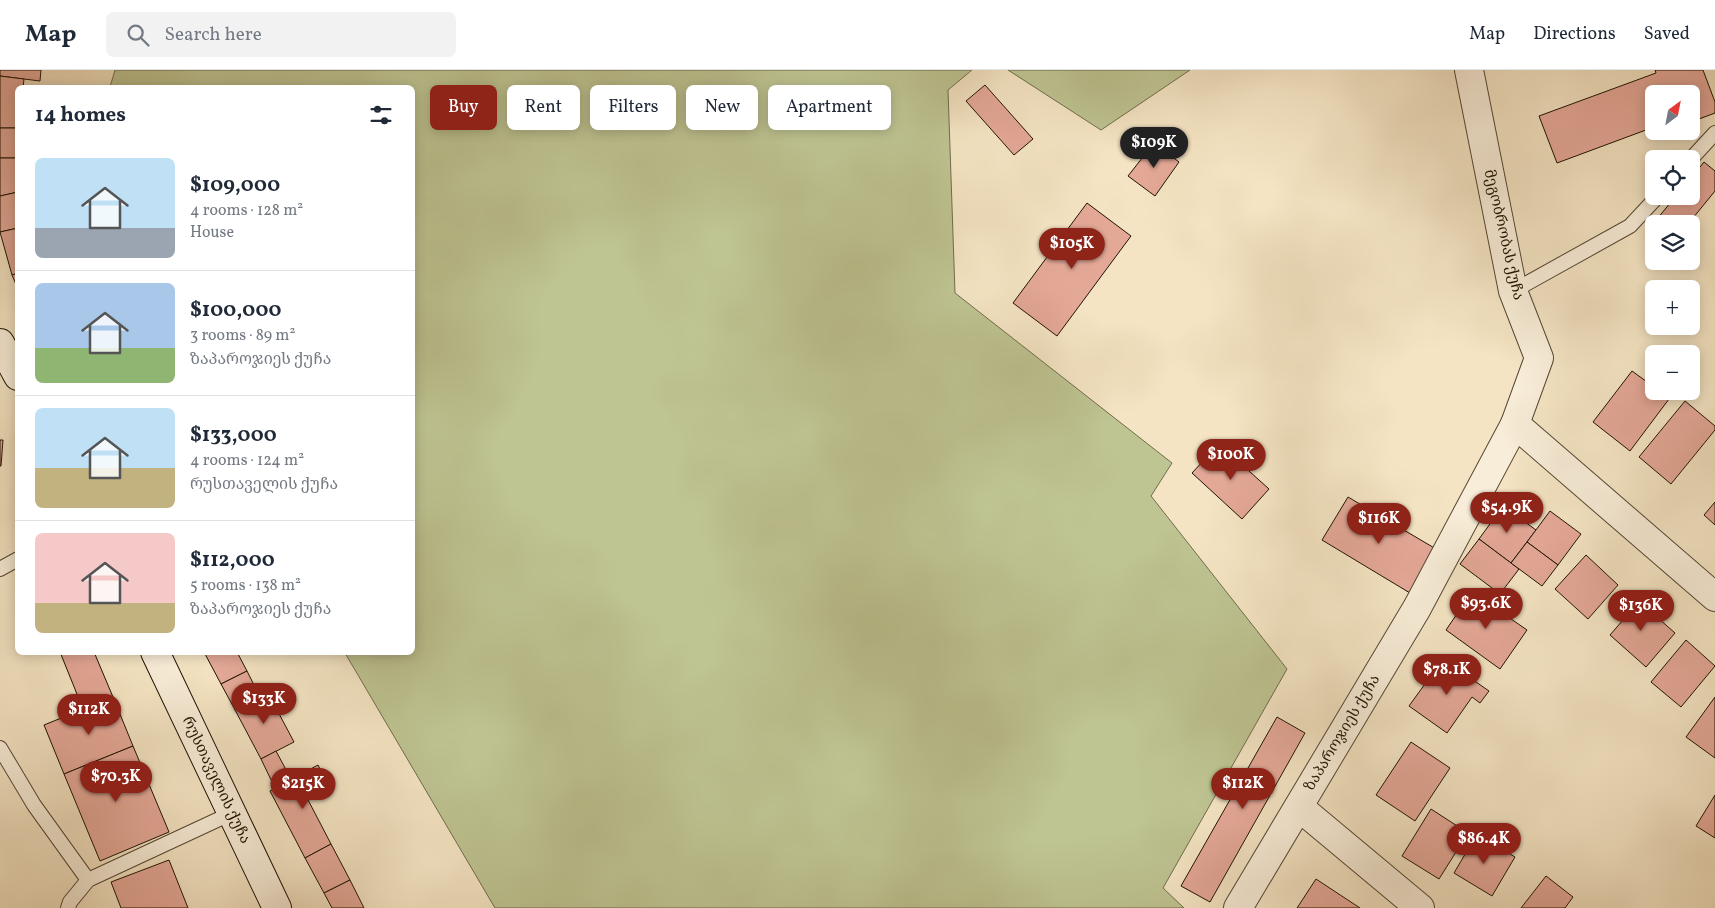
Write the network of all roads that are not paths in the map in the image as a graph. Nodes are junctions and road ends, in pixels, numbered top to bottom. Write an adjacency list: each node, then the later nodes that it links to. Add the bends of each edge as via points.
1 (1469, 70): 5 (street, მეგობრობას ქუჩა)
2 (1715, 133): 3 (lane)
3 (1700, 150)
4 (1650, 205): 5 (lane, via 1630,226)
5 (1513, 291): 8 (street, მეგობრობას ქუჩა, via 1539,358)
6 (0, 343): 7 (street)
7 (15, 370)
8 (1515, 424): 11 (street); 14 (street, ზაპაროჯიეს ქუჩა, via 1417,608)
9 (15, 561): 10 (lane)
10 (0, 569)
11 (1715, 597)
12 (156, 655): 15 (street, რუსთაველის ქუჩა)
13 (0, 748): 16 (lane, via 34,805)
14 (1299, 807): 19 (street, ზაპაროჯიეს ქუჩა); 20 (street)
15 (230, 814): 16 (lane); 18 (street, რუსთაველის ქუჩა)
16 (88, 880): 17 (lane)
17 (68, 908)
18 (277, 908)
19 (1238, 908)
20 (1420, 908)

